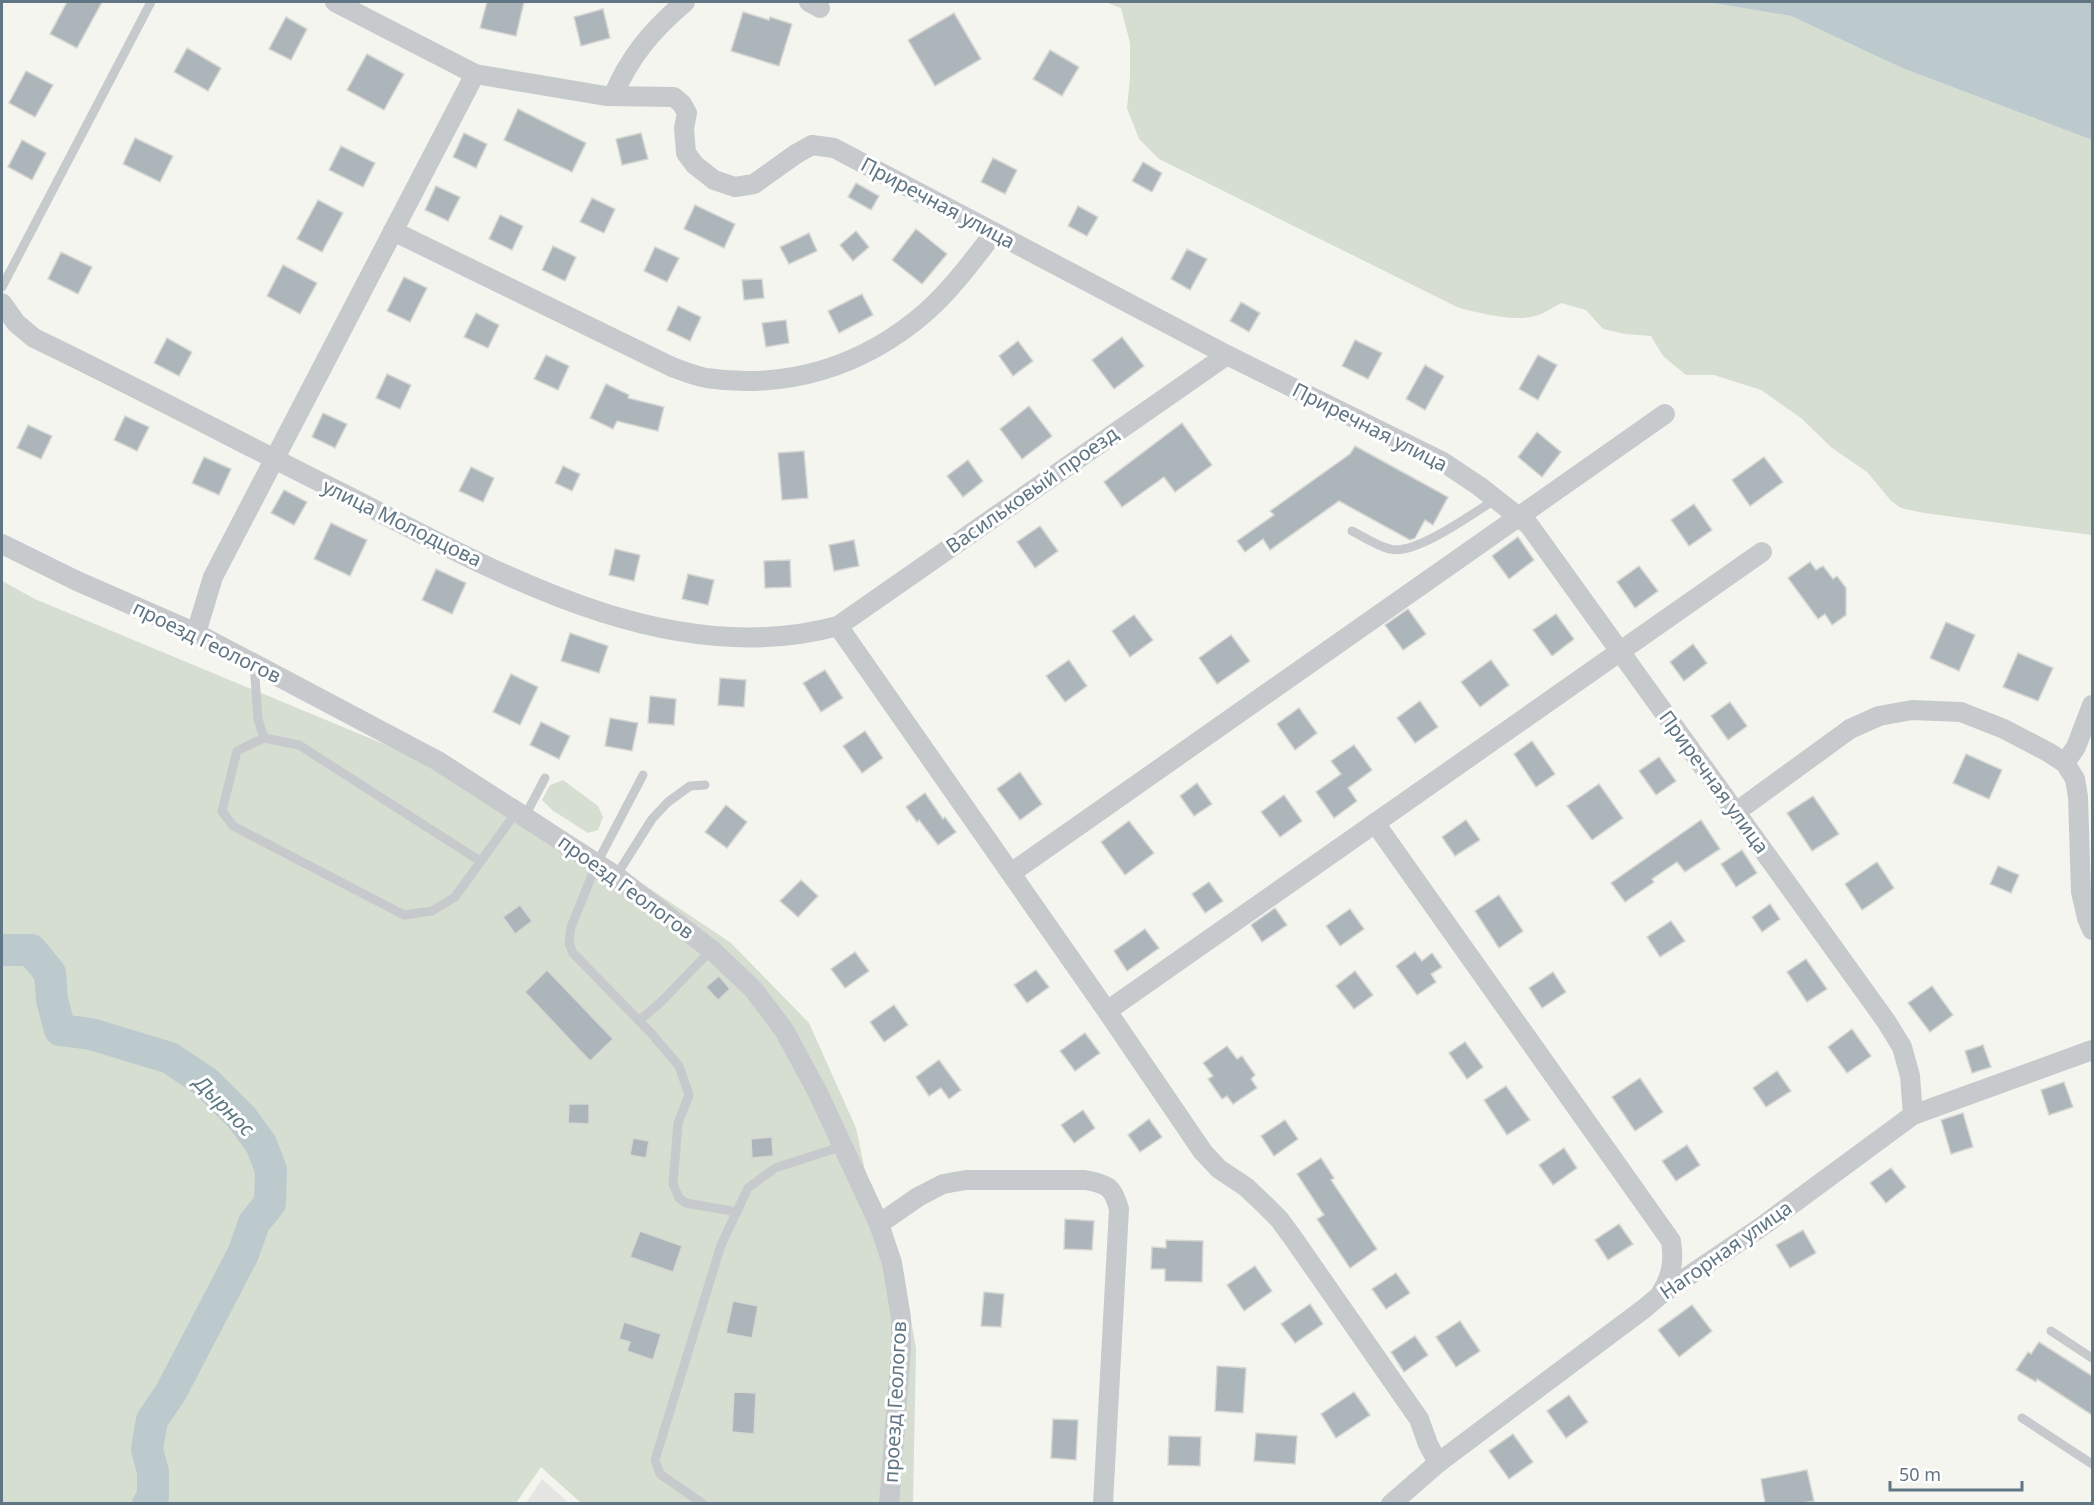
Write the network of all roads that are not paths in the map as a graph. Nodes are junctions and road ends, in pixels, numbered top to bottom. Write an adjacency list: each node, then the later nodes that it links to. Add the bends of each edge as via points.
1 (151, 2): 8 (lane)
2 (335, 2): 4 (street, Приречная улица)
3 (685, 2): 5 (street, via 653,31 631,59)
4 (475, 74): 5 (street, Приречная улица); 6 (street)
5 (613, 96): 7 (street, Приречная улица, via 674,97 687,113 686,153 714,180 735,187 754,184 812,145 834,148)
6 (393, 231): 7 (street, via 672,367 705,378 751,381 804,376 849,363 888,341 926,312); 12 (street)
7 (994, 233): 10 (street, Приречная улица)
8 (2, 287)
9 (2, 303): 12 (street, улица Молодцова, via 16,323 34,338)
10 (1227, 355): 13 (street, Приречная улица, via 1443,462); 18 (street, Васильковый проезд)
11 (1665, 414): 14 (street)
12 (274, 459): 18 (street, улица Молодцова, via 463,555 582,607 665,630 729,638 791,636); 19 (street, via 213,578)
13 (1496, 499): 14 (street, Приречная улица); 15 (lane, via 1409,549 1391,550)
14 (1518, 517): 20 (street, Приречная улица, via 1529,525); 33 (street)
15 (1352, 531)
16 (2, 544): 19 (street, проезд Геологов)
17 (1762, 552): 20 (street)
18 (838, 626): 33 (street)
19 (196, 633): 21 (street, проезд Геологов)
20 (1620, 652): 28 (street, Приречная улица); 30 (street)
21 (254, 663): 23 (lane, via 258,719); 29 (street, проезд Геологов, via 438,760)
22 (2092, 705): 24 (street, via 2076,747)
23 (264, 738): 31 (lane, via 299,745); 31 (lane, via 237,751 222,811 233,826 404,915 432,911 455,897)
24 (2065, 763): 28 (street, via 2004,729 1961,712 1912,710 1879,716 1850,729); 35 (street, via 2075,779 2078,797 2081,892)
25 (643, 775): 32 (lane)
26 (545, 778): 29 (lane)
27 (705, 784): 34 (lane, via 690,786 668,802 652,819)
28 (1736, 812): 40 (street, Приречная улица, via 1902,1047 1910,1076)
29 (521, 814): 31 (lane); 32 (street, проезд Геологов)
30 (1375, 823): 37 (street); 44 (street, via 1671,1241 1670,1280)
31 (480, 861)
32 (597, 863): 34 (street, проезд Геологов); 38 (lane, via 569,943 573,953)
33 (1011, 873): 37 (street)
34 (616, 876): 36 (street, проезд Геологов)
35 (2092, 930)
36 (711, 950): 38 (lane); 41 (street, проезд Геологов, via 753,989 784,1030)
37 (1107, 1011): 48 (street, via 1203,1152 1219,1169 1246,1187 1289,1232 1419,1419)
38 (639, 1021): 42 (lane, via 679,1066 689,1095 678,1123 673,1184 679,1198 686,1203)
39 (2092, 1050): 40 (street, Нагорная улица)
40 (1913, 1115): 44 (street, Нагорная улица, via 1761,1227)
41 (843, 1146): 42 (lane, via 775,1168 748,1188); 43 (street, проезд Геологов)
42 (737, 1212): 50 (lane, via 721,1245 655,1460 660,1474)
43 (879, 1224): 51 (street, проезд Геологов, via 892,1263 901,1318); 52 (street, via 943,1184 966,1180 1085,1180 1103,1183 1114,1193 1119,1209)
44 (1659, 1296): 48 (street, Нагорная улица)
45 (2050, 1331): 46 (lane)
46 (2092, 1358)
47 (2022, 1418): 49 (lane)
48 (1438, 1463): 53 (street, Нагорная улица)
49 (2092, 1464)
50 (704, 1503)
51 (889, 1503)
52 (1103, 1503)
53 (1390, 1503)

